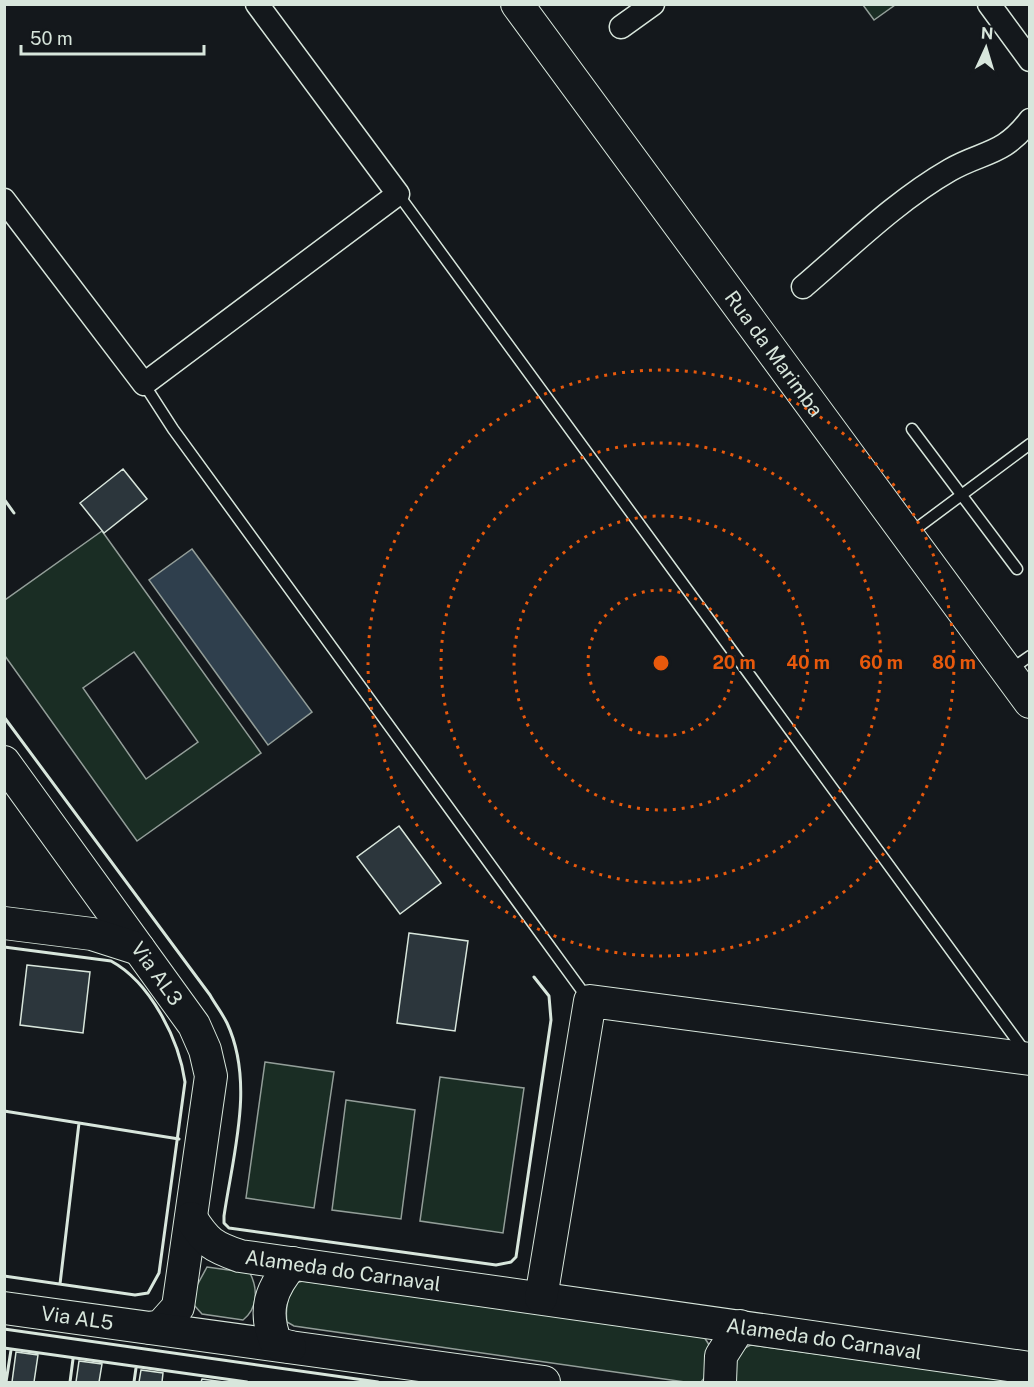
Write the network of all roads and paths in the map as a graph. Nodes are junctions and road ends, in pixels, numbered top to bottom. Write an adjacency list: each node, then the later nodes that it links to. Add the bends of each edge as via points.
1 (257, 4): 8 (street)
2 (652, 4): 5 (street)
3 (989, 4): 6 (street)
4 (521, 8): 15 (street, Rua da Marimba)
5 (621, 27)
6 (1029, 60)
7 (1029, 120): 10 (street, via 1009,143 950,170 896,208)
8 (398, 194): 11 (street); 23 (lane)
9 (4, 200): 11 (street)
10 (803, 287)
11 (144, 384): 22 (lane)
12 (912, 429): 14 (lane)
13 (1029, 444): 14 (lane)
14 (962, 495): 15 (lane); 16 (lane)
15 (907, 536): 17 (street, Rua da Marimba)
16 (1017, 569)
17 (1018, 664): 18 (street, Rua da Marimba)
18 (1029, 702)
19 (4, 762): 21 (street, Via AL3)
20 (4, 923): 21 (street, via 92,934)
21 (140, 949): 24 (street, Via AL3, via 194,1025 206,1050 211,1076)
22 (590, 1001): 23 (street); 26 (street)
23 (1029, 1059)
24 (191, 1218): 25 (street, Alameda do Carnaval, via 202,1237 215,1248 240,1256); 29 (street, via 178,1306 161,1326)
25 (293, 1263): 26 (street, Alameda do Carnaval); 30 (street, via 278,1280 270,1301 269,1326 276,1343)
26 (541, 1298): 28 (street, Alameda do Carnaval)
27 (4, 1308): 29 (street, Via AL5)
28 (740, 1326): 31 (street, Alameda do Carnaval); 33 (street, via 721,1356)
29 (150, 1328): 30 (street)
30 (290, 1347): 32 (street)
31 (1029, 1368)
32 (544, 1383)
33 (720, 1383)

